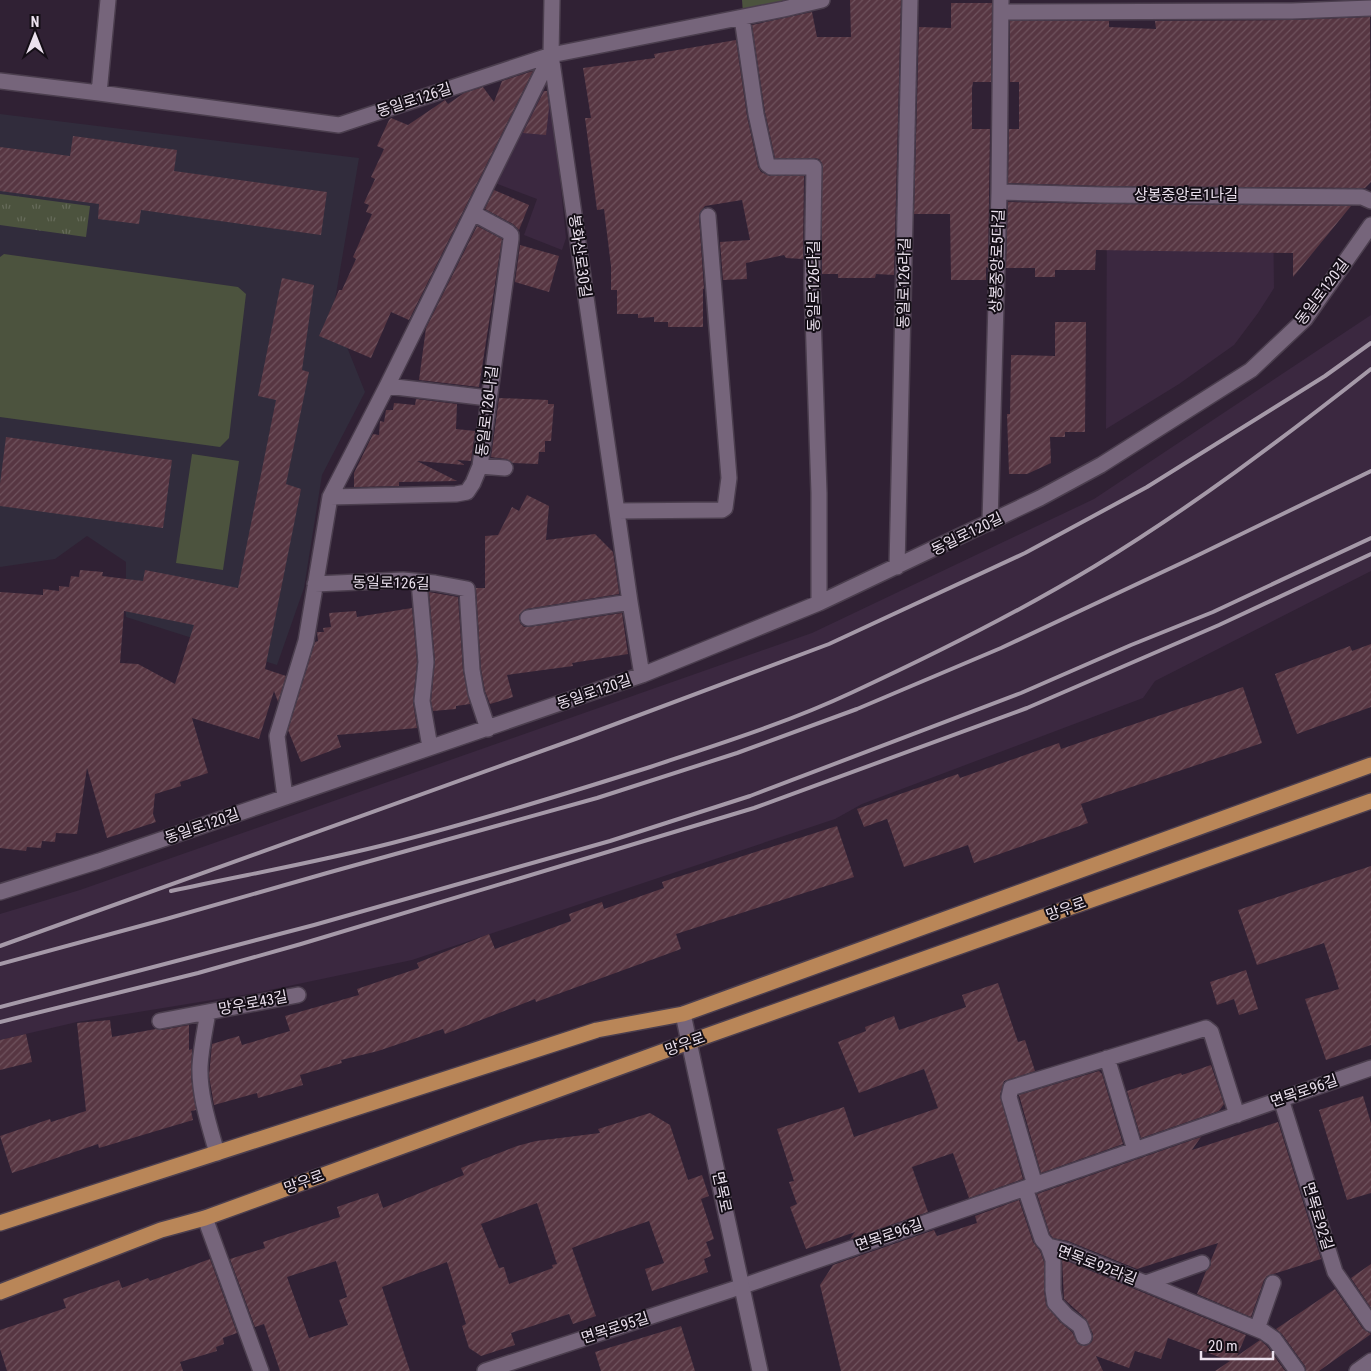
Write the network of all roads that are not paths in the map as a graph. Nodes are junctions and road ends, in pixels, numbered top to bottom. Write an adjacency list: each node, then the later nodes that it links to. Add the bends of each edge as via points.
1 (108, 0): 10 (street)
2 (552, 0): 8 (street, 봉화산로30길)
3 (822, 0): 7 (street, 동일로126길)
4 (910, 0): 23 (street, 동일로126라길)
5 (1001, 6): 6 (street, via 1292,11); 11 (street, 상봉중앙로5다길)
6 (1371, 8)
7 (742, 18): 8 (street, 동일로126길); 27 (street, 동일로126다길, via 767,164 771,168 814,167 812,285)
8 (551, 54): 10 (street, 동일로126길, via 338,125); 13 (street); 21 (street, 봉화산로30길)
9 (0, 81): 10 (street, 동일로126길)
10 (100, 93)
11 (999, 192): 12 (street, 상봉중앙로1나길, via 1362,197); 22 (street, 상봉중앙로5다길)
12 (1371, 201)
13 (473, 213): 16 (street); 17 (street, 동일로126나길, via 508,232 511,239)
14 (708, 216): 21 (street, via 728,478 725,508)
15 (1371, 225): 22 (street, 동일로120길, via 1305,319 1251,370 1101,465)
16 (387, 386): 17 (street); 20 (street)
17 (488, 398): 18 (street, 동일로126나길)
18 (480, 466): 19 (street); 20 (street, 동일로126나길, via 467,492)
19 (505, 468)
20 (330, 497): 25 (street)
21 (617, 511): 26 (street, 봉화산로30길)
22 (990, 523): 23 (street, 동일로120길)
23 (897, 567): 27 (street, 동일로120길)
24 (419, 582): 25 (street, 동일로126길); 30 (street, 동일로126길, via 467,589 472,670); 31 (street, via 426,662 422,705)
25 (315, 584): 33 (street, via 306,642 277,736)
26 (630, 602): 28 (street); 29 (street, 봉화산로30길)
27 (819, 603): 29 (street, 동일로120길)
28 (528, 618)
29 (642, 675): 30 (street, 동일로120길)
30 (488, 729): 31 (street, 동일로120길)
31 (430, 747): 33 (street, 동일로120길)
32 (1371, 766): 38 (main road, 망우로)
33 (286, 797): 35 (street, 동일로120길)
34 (1371, 801): 40 (main road, 망우로)
35 (0, 892)
36 (298, 995): 37 (street, 망우로43길)
37 (208, 1012): 39 (street, 망우로43길); 46 (street, 망우로43길, via 200,1066 201,1087)
38 (684, 1014): 40 (street, 면목로); 46 (main road, 망우로, via 597,1030)
39 (160, 1021)
40 (689, 1042): 48 (main road, 망우로); 54 (street, 면목로)
41 (1107, 1058): 44 (street, via 1206,1028 1211,1032); 45 (street); 47 (street, via 1011,1088 1008,1098)
42 (1371, 1068): 43 (street, 면목로96길)
43 (1281, 1100): 44 (street, 면목로96길); 56 (street, 면목로92길, via 1335,1272)
44 (1237, 1115): 45 (street, 면목로96길)
45 (1135, 1150): 47 (street, 면목로96길)
46 (217, 1153): 49 (main road, 망우로)
47 (1030, 1186): 50 (street, via 1042,1239); 54 (street, 면목로96길)
48 (205, 1218): 55 (main road, 망우로, via 162,1230); 60 (street)
49 (0, 1223)
50 (1048, 1246): 53 (street, 면목로92라길); 58 (street, via 1053,1260 1055,1303 1080,1326)
51 (1202, 1263): 53 (street, 면목로92라길)
52 (1273, 1283): 57 (street)
53 (1146, 1284): 57 (street, 면목로92라길)
54 (743, 1286): 61 (street, 면목로95길); 62 (street, 면목로)
55 (0, 1292)
56 (1371, 1324)
57 (1257, 1329): 63 (street, 면목로92라길, via 1274,1339)
58 (1084, 1337)
59 (1371, 1361): 64 (street)
60 (261, 1371)
61 (486, 1371)
62 (760, 1371)
63 (1297, 1371)
64 (1357, 1371)

